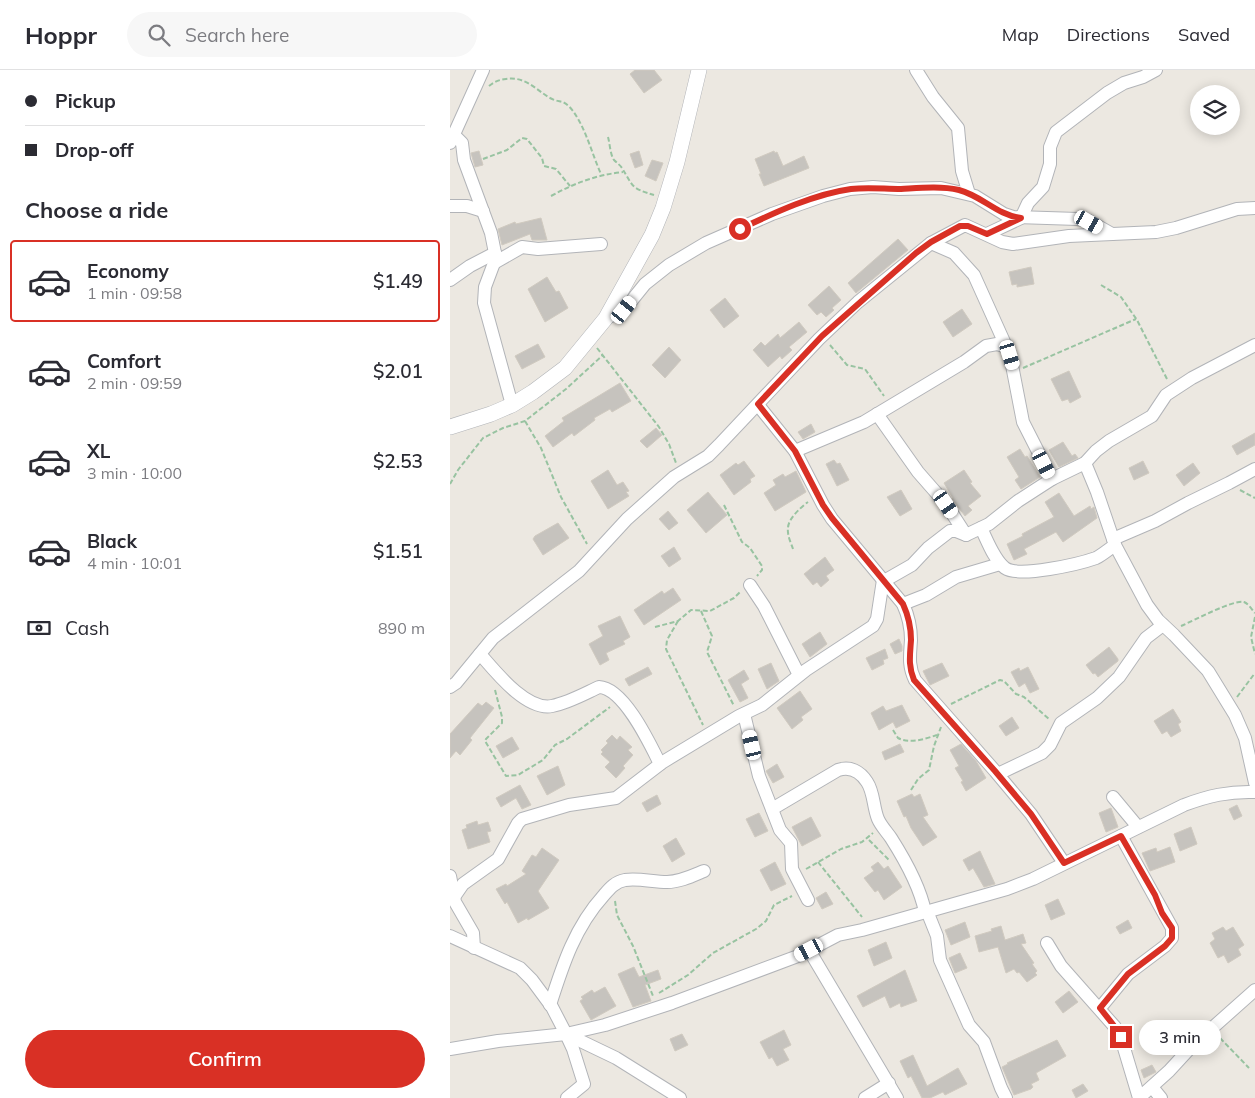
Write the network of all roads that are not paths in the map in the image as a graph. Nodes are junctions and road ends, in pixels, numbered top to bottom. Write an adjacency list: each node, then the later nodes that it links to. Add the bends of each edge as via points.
1 (484, 70): 5 (street)
2 (699, 70): 17 (street, via 666,199 652,235)
3 (916, 70): 6 (street, via 933,98 958,128 962,171)
4 (1156, 70): 10 (street, via 1124,83 1056,132 1043,187 1028,203)
5 (452, 139): 9 (street, via 462,143 464,160)
6 (969, 194): 10 (street, via 1004,214); 17 (street, via 941,188 873,187 823,196 706,243 676,260 645,284 624,310)
7 (450, 206): 9 (street, via 467,206)
8 (1255, 208): 12 (street, via 1237,209 1156,232)
9 (483, 211): 15 (street)
10 (1021, 218): 11 (street); 12 (street, via 1078,219)
11 (987, 234): 12 (street, via 1013,244); 13 (street, via 965,225)
12 (1112, 234)
13 (931, 242): 19 (street, via 954,253 970,269); 20 (street, via 822,336)
14 (601, 244): 15 (street, via 538,249 522,247)
15 (495, 258): 16 (street, via 470,266); 21 (street, via 485,287 484,303)
16 (450, 280)
17 (606, 318): 21 (street, via 565,368)
18 (1255, 345): 25 (street, via 1210,367 1172,391 1152,416 1114,437)
19 (1007, 347): 22 (street, via 986,346); 27 (street, via 1023,422)
20 (758, 404): 24 (street); 36 (street, via 708,456 661,488 579,571 493,638)
21 (512, 405): 23 (street)
22 (877, 414): 24 (street); 29 (street)
23 (450, 427)
24 (795, 451): 32 (street, via 832,518)
25 (1085, 463): 27 (street); 30 (street)
26 (1255, 469): 30 (street)
27 (1052, 480): 28 (street)
28 (981, 528): 29 (street); 31 (street)
29 (966, 535): 32 (street, via 950,531 912,565)
30 (1114, 542): 31 (street, via 1097,557 1070,566 1015,572); 35 (street, via 1147,605)
31 (1000, 564): 34 (street, via 956,577)
32 (883, 581): 34 (street); 37 (street, via 873,626)
33 (750, 585): 37 (street)
34 (903, 604): 41 (street, via 911,639 910,671 914,680)
35 (1166, 628): 41 (street, via 1146,638 1118,677 1097,698 1061,723 1042,753); 42 (street, via 1208,671 1231,708 1245,738)
36 (480, 654): 38 (street); 40 (street, via 518,692 539,705 554,706 599,687 614,693 629,711)
37 (799, 675): 39 (street, via 762,705)
38 (450, 687)
39 (742, 715): 40 (street); 45 (street)
40 (660, 764): 52 (street, via 616,798 569,805 522,819 498,859 463,884)
41 (998, 774): 48 (street, via 1031,814)
42 (1255, 783)
43 (1255, 792): 46 (street, via 1200,799)
44 (1113, 797): 46 (street)
45 (772, 809): 51 (street, via 780,830 791,843 795,875); 53 (street, via 838,770 851,768 867,781 878,819 904,861)
46 (1138, 827): 47 (street)
47 (1121, 836): 48 (street); 60 (street, via 1172,928 1172,938 1128,974)
48 (1064, 863): 53 (street, via 1008,889)
49 (704, 871): 59 (street, via 669,882 624,880 611,887 584,919 563,964)
50 (450, 876): 52 (street)
51 (805, 895)
52 (454, 897): 56 (street, via 474,933)
53 (926, 911): 57 (street, via 838,935); 69 (street, via 937,936 940,960 969,1025 984,1042)
54 (450, 936): 56 (street)
55 (1047, 943): 60 (street, via 1061,966)
56 (474, 948): 59 (street, via 524,971)
57 (809, 950): 61 (street, via 751,974 655,1002 605,1026); 63 (street)
58 (1255, 990): 64 (street, via 1192,1046)
59 (550, 1005): 61 (street)
60 (1100, 1008): 70 (street, via 1121,1037)
61 (566, 1034): 62 (street); 65 (street, via 584,1084); 66 (street, via 616,1058)
62 (450, 1049)
63 (889, 1083): 67 (street); 68 (street)
64 (1152, 1088): 70 (street); 71 (street)
65 (567, 1098)
66 (680, 1098)
67 (864, 1098)
68 (897, 1098)
69 (1006, 1098)
70 (1139, 1098)
71 (1161, 1098)

